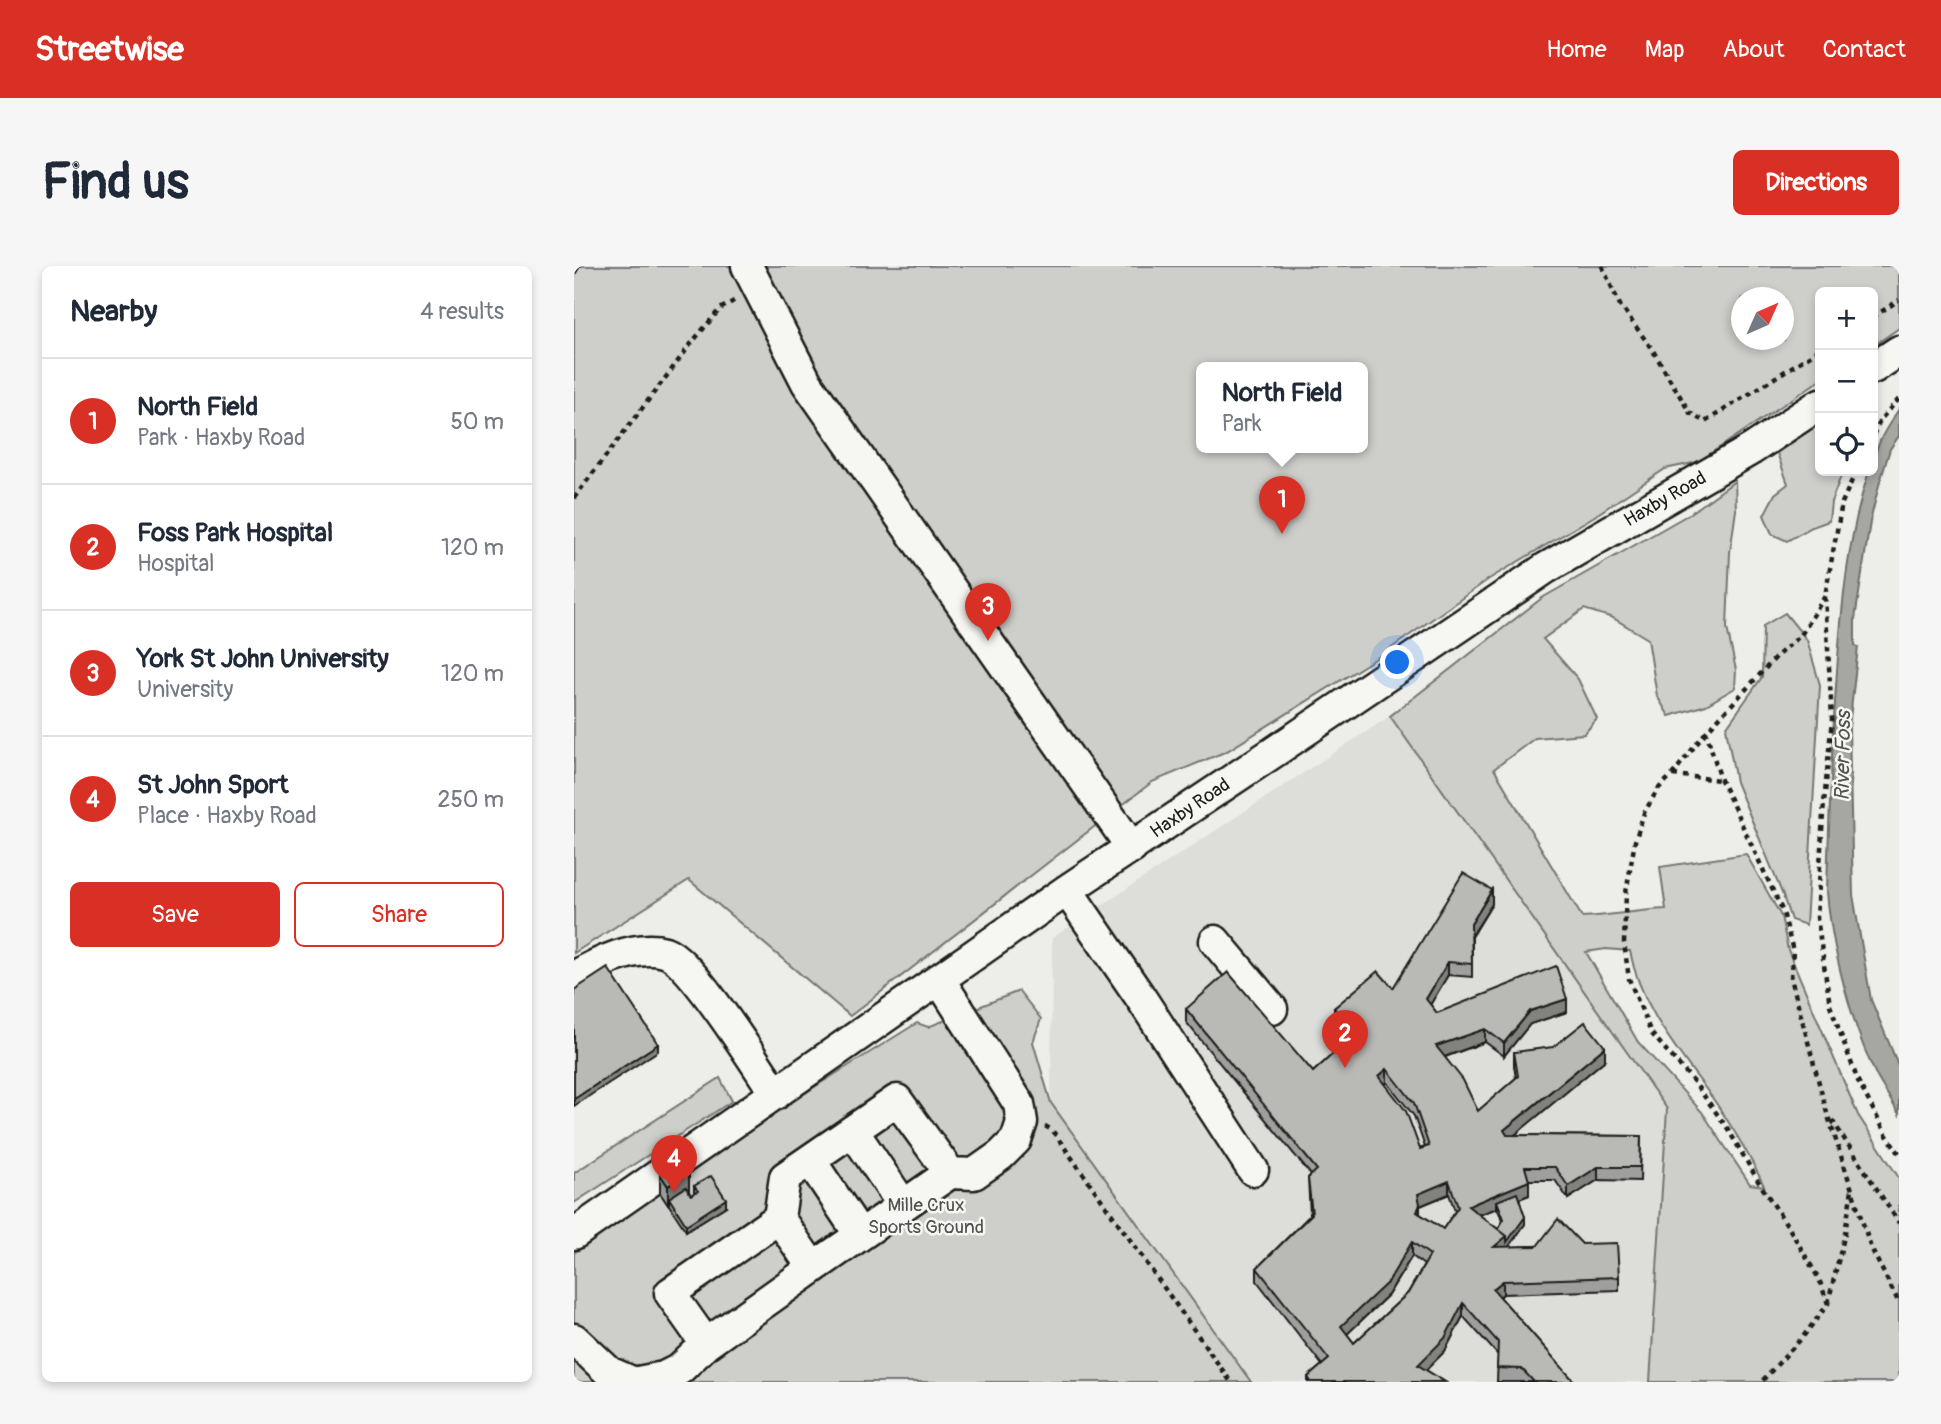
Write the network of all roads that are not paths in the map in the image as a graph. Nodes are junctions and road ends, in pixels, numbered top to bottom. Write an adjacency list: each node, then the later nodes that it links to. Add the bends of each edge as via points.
1 (747, 266): 5 (street, via 807,383)
2 (1899, 351): 3 (street)
3 (1878, 365)
4 (1815, 407): 5 (street, Haxby Road, via 1546,568)
5 (1132, 848): 6 (street, Haxby Road)
6 (1066, 890): 9 (street, Haxby Road); 14 (street)
7 (1215, 941): 10 (street)
8 (574, 976): 11 (street, via 599,961 638,951 666,953 689,970)
9 (939, 979): 11 (street, Haxby Road); 15 (street, via 1019,1104 1023,1122 1016,1140 974,1174)
10 (1272, 1009)
11 (776, 1094): 18 (street, Haxby Road)
12 (853, 1131): 13 (street); 15 (street, via 897,1100); 16 (street)
13 (810, 1160): 17 (street, via 785,1177); 19 (street)
14 (1252, 1170)
15 (950, 1173): 16 (street)
16 (903, 1205): 19 (street)
17 (779, 1218): 20 (street); 22 (street, via 670,1293)
18 (574, 1234)
19 (860, 1235): 20 (street)
20 (813, 1268): 22 (street)
21 (574, 1339): 23 (street, via 609,1372)
22 (706, 1344): 24 (street, via 680,1369)
23 (632, 1382)
24 (638, 1382)

